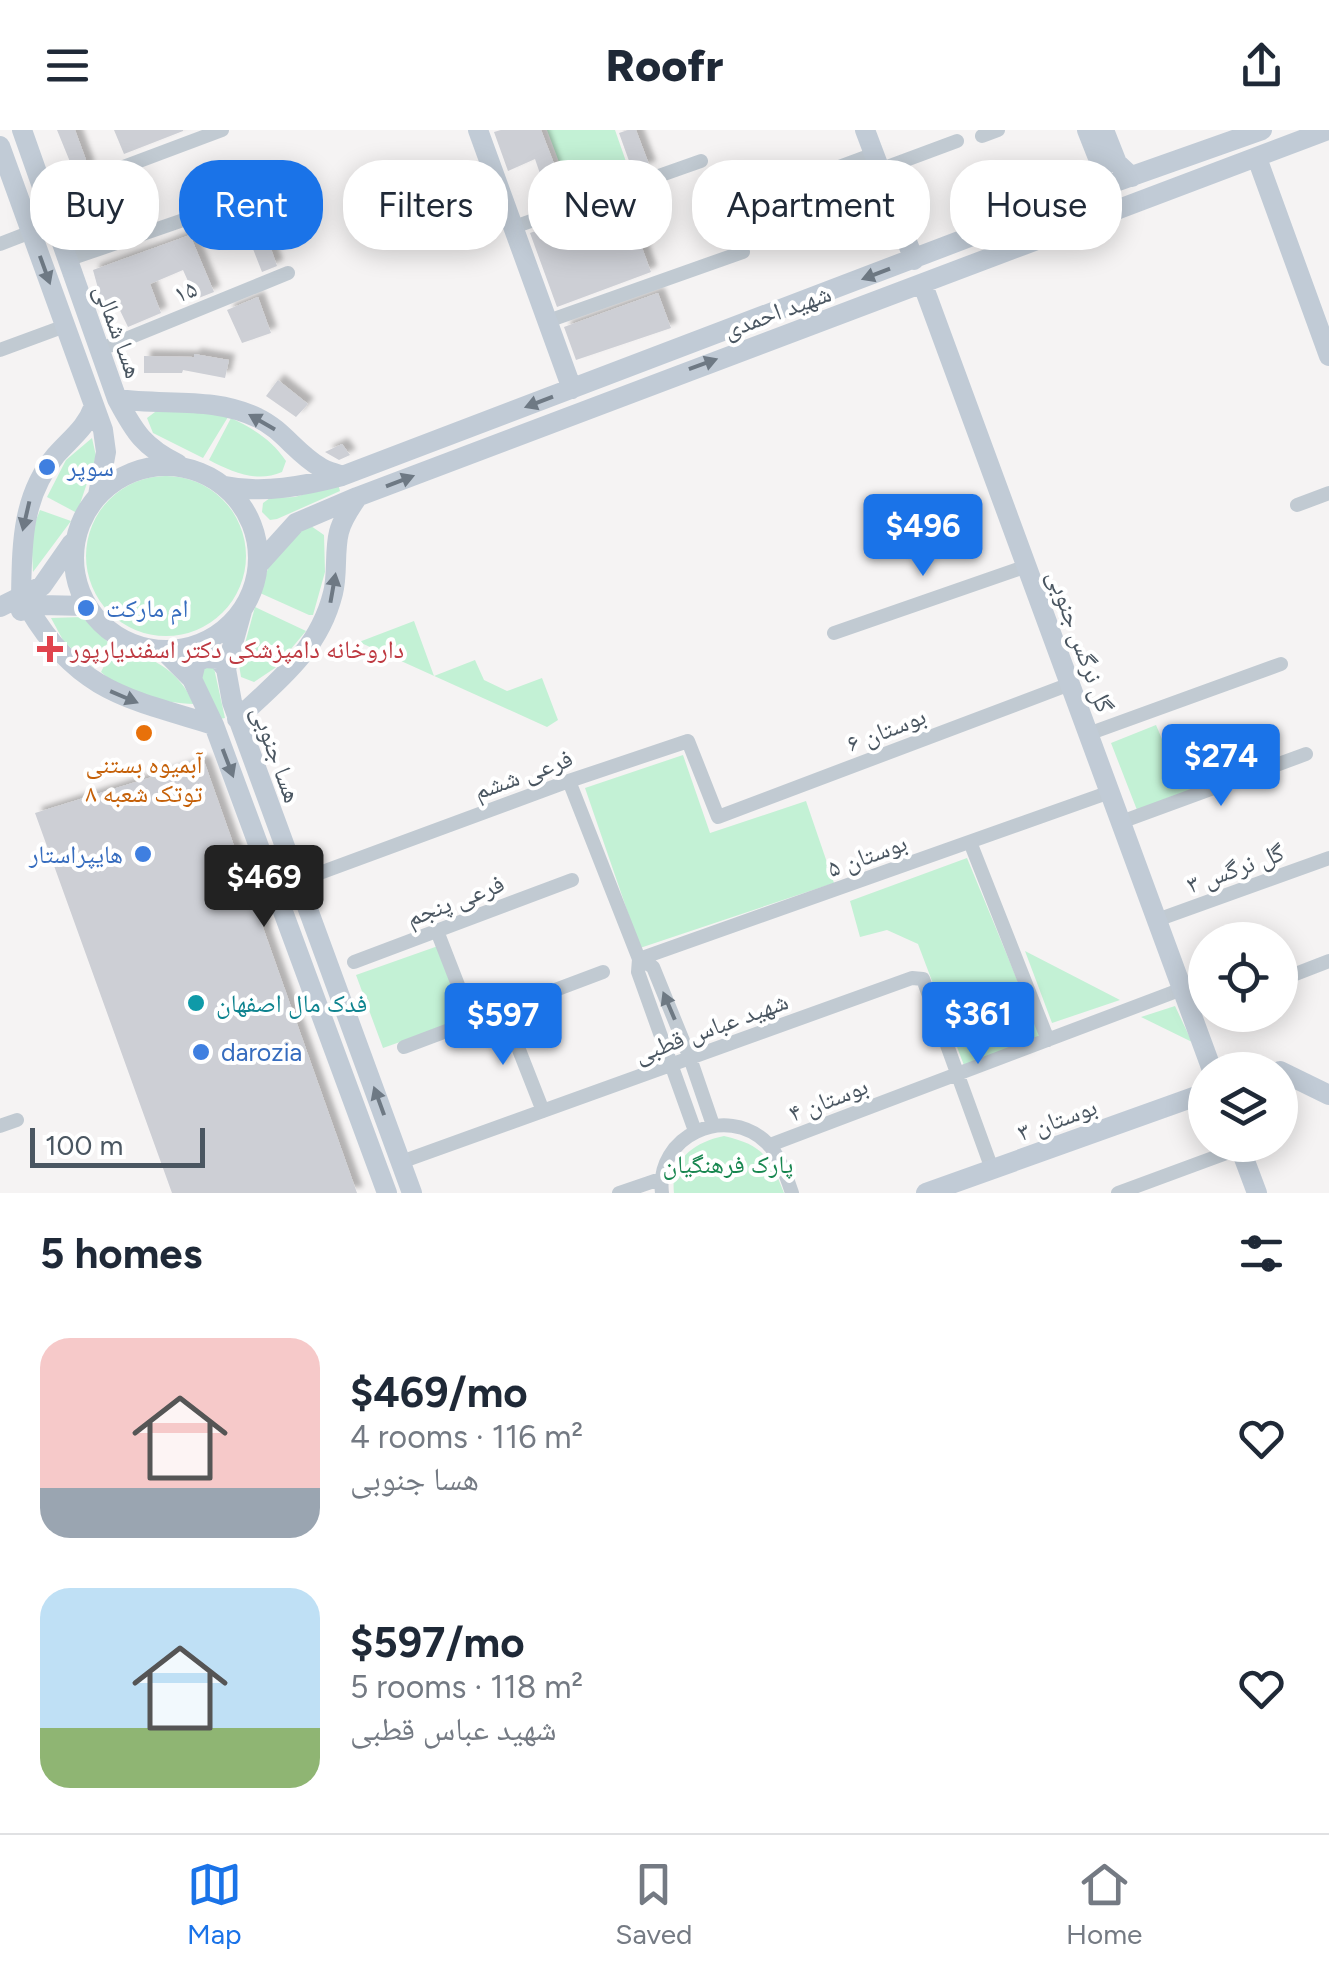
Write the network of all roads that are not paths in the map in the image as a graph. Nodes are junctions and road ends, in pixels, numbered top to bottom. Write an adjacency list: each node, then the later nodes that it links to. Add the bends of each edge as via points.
1 (22, 130): 15 (main road, هسا شمالی)
2 (222, 130): 16 (street)
3 (865, 130): 17 (main road)
4 (998, 130): 10 (street)
5 (1088, 130): 13 (main road)
6 (1104, 130): 13 (main road)
7 (1262, 130): 21 (main road, شهید احمدی)
8 (1328, 130): 14 (main road, شهید احمدی)
9 (483, 131): 25 (main road)
10 (982, 136)
11 (957, 140): 18 (street)
12 (0, 146): 24 (main road, هسا شمالی)
13 (1105, 154): 19 (main road); 21 (main road)
14 (1257, 158): 36 (main road, شهید احمدی); 41 (main road)
15 (33, 160)
16 (142, 160)
17 (875, 160)
18 (883, 160)
19 (1104, 160)
20 (692, 164): 25 (street)
21 (1132, 178): 22 (main road, شهید احمدی)
22 (1122, 181)
23 (179, 221): 33 (street)
24 (30, 227)
25 (514, 227): 37 (main road)
26 (30, 233): 27 (street)
27 (0, 244)
28 (950, 246): 34 (main road, شهید احمدی)
29 (39, 250): 38 (main road, هسا شمالی, one-way to 38)
30 (64, 250): 33 (main road, هسا شمالی)
31 (910, 250): 34 (main road)
32 (743, 252): 37 (street)
33 (67, 260): 40 (main road, هسا شمالی)
34 (914, 260): 42 (main road, شهید احمدی, one-way to 42)
35 (288, 274): 40 (street, ۱۵)
36 (924, 284): 52 (main road, شهید احمدی, one-way to 36); 58 (main road, گل نرگس جنوبی)
37 (548, 321): 42 (main road)
38 (66, 326): 39 (street); 44 (main road, هسا شمالی)
39 (0, 350)
40 (99, 350): 43 (main road, هسا شمالی)
41 (1329, 356)
42 (572, 390): 48 (main road, شهید احمدی, one-way to 48)
43 (118, 399): 45 (main road, هسا شمالی); 48 (main road, one-way to 43, via 320,467 260,418 221,405)
44 (94, 406): 46 (main road, هسا شمالی); 59 (main road, one-way to 59, via 88,424 42,474 30,500 22,531)
45 (135, 434): 46 (main road, via 131,448 119,452); 47 (main road, هسا شمالی)
46 (105, 442): 53 (main road, هسا شمالی)
47 (185, 468): 49 (main road); 53 (main road, via 138,470)
48 (342, 476): 50 (main road, شهید احمدی)
49 (224, 486): 50 (main road, شهید احمدی); 57 (main road, via 251,521)
50 (275, 488): 55 (main road, via 258,505 258,519 269,527)
51 (1329, 493): 54 (street)
52 (357, 497): 55 (main road, شهید احمدی); 70 (main road, one-way to 52, via 282,681 322,626 334,590 339,531)
53 (94, 501): 56 (main road)
54 (1297, 505)
55 (296, 524): 57 (main road, شهید احمدی)
56 (76, 537): 59 (main road); 60 (main road, via 75,573)
57 (259, 564): 62 (main road)
58 (1027, 566): 64 (street); 69 (main road, گل نرگس جنوبی)
59 (25, 603): 60 (main road); 61 (main road); 63 (main road); 71 (main road, one-way to 71, via 94,683)
60 (88, 606): 65 (main road, via 116,635)
61 (0, 607)
62 (242, 611): 65 (main road, via 208,640); 67 (main road, هسا جنوبی)
63 (0, 619)
64 (834, 633)
65 (163, 650): 68 (main road, هسا جنوبی)
66 (1280, 664): 72 (street)
67 (226, 669): 68 (main road, via 218,659 205,658 196,662); 70 (main road, هسا جنوبی)
68 (192, 679): 71 (main road, هسا جنوبی)
69 (1070, 684): 72 (main road, گل نرگس جنوبی); 76 (street, بوستان ۶)
70 (236, 719): 81 (main road, هسا جنوبی)
71 (214, 725): 97 (main road, هسا جنوبی, one-way to 97)
72 (1088, 734): 75 (main road, گل نرگس جنوبی)
73 (1306, 754): 77 (street)
74 (569, 781): 76 (street, فرعی ششم, via 688,741); 81 (street, فرعی ششم); 84 (street)
75 (1110, 792): 77 (main road, گل نرگس جنوبی); 78 (street, بوستان ۵)
76 (718, 817)
77 (1120, 822): 82 (main road, گل نرگس جنوبی)
78 (970, 842): 84 (street, بوستان ۵); 93 (street)
79 (1329, 858): 82 (street, گل نرگس ۳)
80 (572, 880): 83 (street, فرعی پنجم)
81 (298, 881): 95 (main road, هسا جنوبی)
82 (1157, 920): 89 (main road, گل نرگس جنوبی)
83 (436, 931): 86 (street, فرعی پنجم); 92 (street)
84 (639, 959): 96 (street, one-way to 84, via 652,967); 98 (street)
85 (1329, 961): 88 (street)
86 (354, 962)
87 (603, 972): 91 (street)
88 (1298, 973)
89 (1182, 989): 90 (main road, گل نرگس جنوبی); 93 (street, بوستان ۴)
90 (1188, 997)
91 (502, 1010): 92 (street); 104 (street)
92 (472, 1021): 94 (street)
93 (1048, 1040): 99 (street, بوستان ۴)
94 (404, 1047)
95 (361, 1053): 97 (main road); 110 (main road, هسا جنوبی, one-way to 95)
96 (690, 1058): 98 (street, شهید عباس قطبی); 99 (street, شهید عباس قطبی, via 912,978 924,979); 106 (street)
97 (340, 1060): 115 (main road, هسا جنوبی)
98 (672, 1064): 104 (street, شهید عباس قطبی); 108 (street)
99 (958, 1074): 109 (street, بوستان ۴); 113 (street)
100 (1298, 1080): 101 (main road)
101 (1329, 1095)
102 (1188, 1098): 113 (main road, بوستان ۳)
103 (1188, 1109): 120 (main road, بوستان ۳)
104 (544, 1111): 110 (street, شهید عباس قطبی)
105 (17, 1120): 107 (street)
106 (713, 1125): 108 (street); 109 (street, via 750,1131)
107 (0, 1126)
108 (695, 1131): 114 (street, via 673,1148)
109 (770, 1145): 118 (street)
110 (401, 1162): 116 (main road, هسا جنوبی)
111 (1198, 1162): 121 (street)
112 (1246, 1162): 122 (main road)
113 (992, 1169): 119 (main road, بوستان ۳)
114 (661, 1186): 117 (street)
115 (388, 1193)
116 (412, 1193)
117 (620, 1193)
118 (792, 1193)
119 (926, 1193)
120 (955, 1193)
121 (1118, 1193)
122 (1257, 1193)

